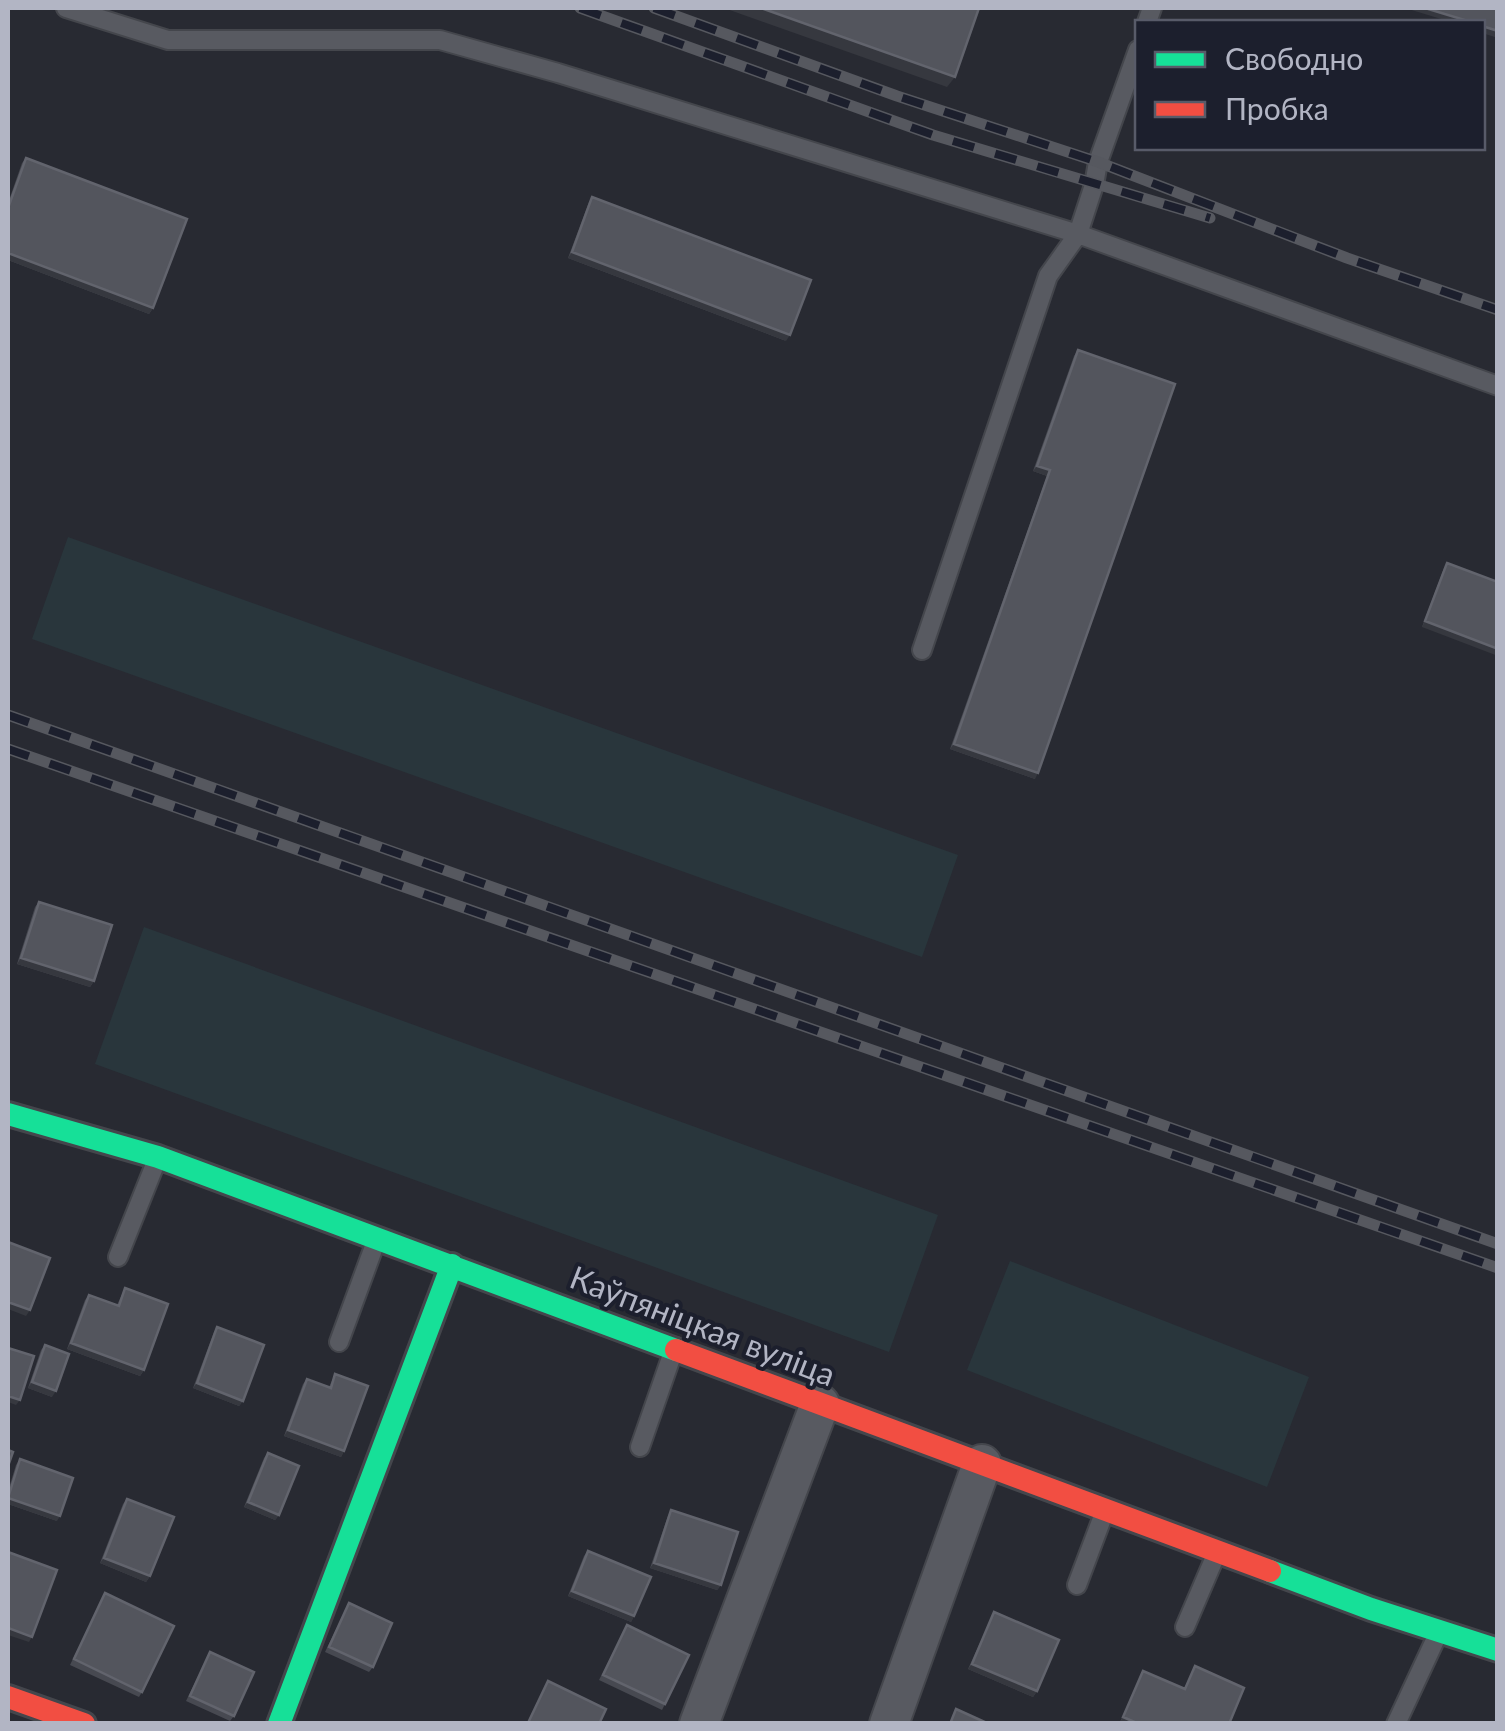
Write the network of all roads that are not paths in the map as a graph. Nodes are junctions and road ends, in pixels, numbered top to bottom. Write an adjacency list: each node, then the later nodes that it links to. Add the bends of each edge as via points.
1 (66, 8): 3 (lane, via 168,40 440,40)
2 (1135, 58): 3 (lane)
3 (1078, 234): 4 (lane); 5 (lane, via 1048,276)
4 (1498, 386)
5 (922, 650)
6 (8, 1114): 7 (street, Каўпяніцкая вуліца)
7 (158, 1157): 8 (street, Каўпяніцкая вуліца); 9 (lane)
8 (378, 1239): 10 (street, Каўпяніцкая вуліца); 11 (lane)
9 (118, 1257)
10 (452, 1266): 12 (street, Каўпяніцкая вуліца); 24 (street)
11 (338, 1342)
12 (674, 1350): 13 (street, Каўпяніцкая вуліца); 14 (lane)
13 (820, 1404): 15 (street, Каўпяніцкая вуліца); 25 (street)
14 (640, 1447)
15 (982, 1464): 16 (street, Каўпяніцкая вуліца); 26 (street)
16 (1105, 1510): 17 (street, Каўпяніцкая вуліца); 18 (lane)
17 (1217, 1552): 19 (lane); 20 (street, Каўпяніцкая вуліца)
18 (1077, 1585)
19 (1185, 1627)
20 (1440, 1632): 21 (street, Каўпяніцкая вуліца); 27 (lane)
21 (1498, 1650)
22 (8, 1697): 23 (street)
23 (84, 1724)
24 (279, 1724)
25 (699, 1724)
26 (889, 1724)
27 (1396, 1724)

